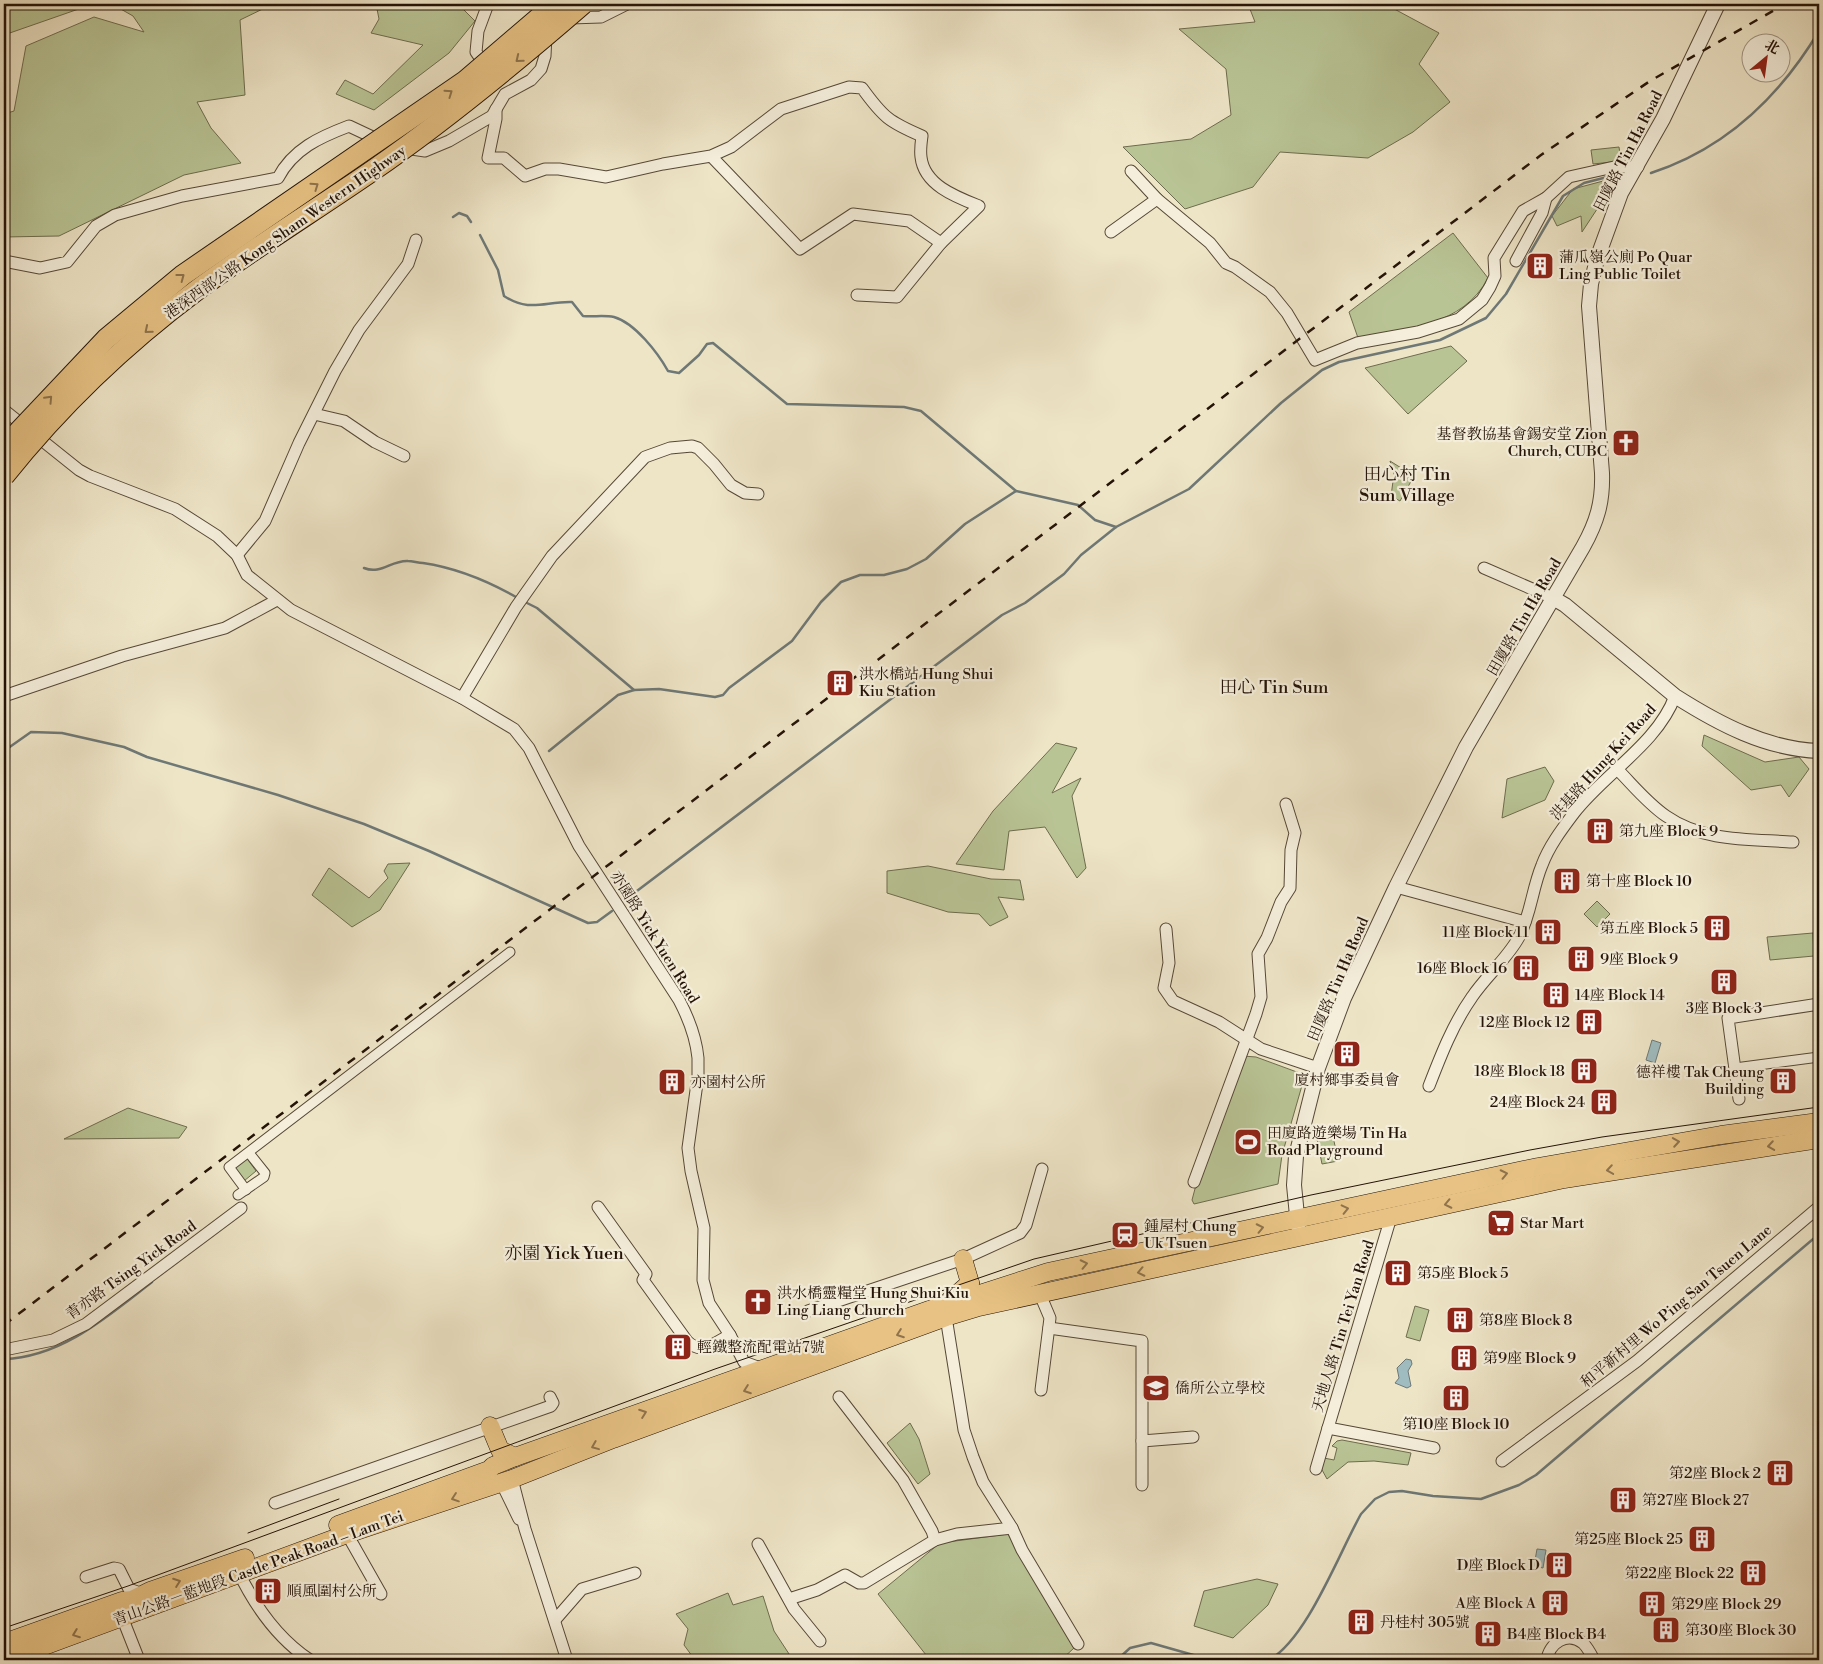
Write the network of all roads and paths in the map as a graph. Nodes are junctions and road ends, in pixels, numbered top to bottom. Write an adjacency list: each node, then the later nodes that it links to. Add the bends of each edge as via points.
1 (488, 4): 6 (street, via 478,31 476,52)
2 (555, 4): 21 (highway, 港深西部公路 Kong Sham Western Highway, one-way to 2, bridge, via 106,340 183,275 465,81)
3 (583, 4): 23 (highway, 港深西部公路 Kong Sham Western Highway, one-way to 23, bridge, via 424,134 227,268 164,316 82,390)
4 (627, 4): 6 (street, via 601,17 571,17 551,23 546,31 541,68 530,80)
5 (1718, 4): 9 (street, 田廈路 Tin Ha Road, via 1664,120)
6 (505, 94): 7 (street)
7 (496, 109): 8 (street, via 488,158 504,158 525,176 545,169 559,169 606,178); 17 (street, via 492,116 425,151 390,146 349,126 322,136 294,155 278,178 182,196 115,215 96,226 67,262 40,268)
8 (711, 156): 15 (street, via 800,249 852,214 909,221); 15 (street, via 731,147 781,109 849,87 862,88 881,114 898,126 922,136 921,158 928,175 943,190 979,206)
9 (1636, 170): 11 (street, via 1614,167 1575,175); 27 (street, 田廈路 Tin Ha Road, via 1621,193 1591,284 1589,306 1602,503 1594,527)
10 (1131, 171): 12 (street)
11 (1546, 198): 12 (street, via 1523,211 1494,258 1495,276 1490,287 1482,300 1458,319 1418,332 1356,343 1315,360 1287,313 1270,292 1226,263 1210,243); 16 (street, via 1542,213)
12 (1156, 200): 13 (street)
13 (1110, 232)
14 (416, 240): 20 (street, via 408,264 359,330)
15 (941, 243): 18 (street, via 897,298)
16 (1516, 260)
17 (4, 261)
18 (857, 295)
19 (4, 410): 25 (street, 亦園路 Yick Yuen Road, via 80,470 175,509 217,536)
20 (314, 414): 22 (street, via 344,421 375,442); 25 (street, via 265,521)
21 (4, 447)
22 (404, 456)
23 (4, 476)
24 (758, 494): 31 (street, via 745,492 731,484 698,448 692,446 670,448 645,457 552,556 516,607)
25 (237, 556): 28 (street, 亦園路 Yick Yuen Road, via 247,575)
26 (1484, 568): 27 (street)
27 (1553, 598): 30 (street, via 1566,605); 36 (street, 田廈路 Tin Ha Road, via 1466,747)
28 (277, 600): 29 (street, via 225,628 122,656); 31 (street, 亦園路 Yick Yuen Road)
29 (4, 696)
30 (1675, 696): 32 (street, via 1730,728 1760,740); 33 (street, 洪基路 Hung Kei Road, via 1671,708 1652,733)
31 (462, 698): 64 (street, 亦園路 Yick Yuen Road, via 514,730 529,748 579,846 679,1000 691,1027 697,1044 698,1076 688,1156 704,1228 703,1280 709,1303)
32 (1819, 751)
33 (1616, 768): 35 (street, via 1655,808 1688,828 1713,836); 37 (street, 洪基路 Hung Kei Road, via 1575,811 1555,839 1542,865)
34 (1286, 804): 41 (street, via 1295,832 1290,888 1258,954 1261,997)
35 (1793, 842)
36 (1396, 887): 37 (street); 43 (street, 田廈路 Tin Ha Road, via 1354,977)
37 (1525, 922): 45 (street, 洪基路 Hung Kei Road, via 1518,938 1472,997)
38 (1166, 929): 41 (street, via 1169,962 1164,988 1173,1000)
39 (510, 952): 48 (street)
40 (1819, 1004): 44 (street, via 1728,1018)
41 (1247, 1039): 43 (street, via 1261,1049); 50 (street)
42 (1819, 1057): 44 (street)
43 (1318, 1068): 55 (street, 田廈路 Tin Ha Road, via 1296,1156 1294,1185)
44 (1735, 1068): 46 (street)
45 (1429, 1086)
46 (1740, 1102)
47 (1819, 1126): 54 (main road, one-way to 54); 55 (main road, one-way to 47, via 1576,1160 1721,1135)
48 (249, 1152): 48 (street, via 229,1167 242,1193 265,1174)
49 (1042, 1169): 57 (street, via 1026,1225 1020,1233)
50 (1194, 1182)
51 (598, 1207): 64 (street, via 646,1274 643,1280 693,1347 708,1349)
52 (1819, 1207): 77 (street, 和平新村里 Wo Ping San Tsuen Lane, via 1637,1361)
53 (241, 1208): 65 (street, 青亦路 Tsing Yick Road, via 86,1324 53,1340)
54 (1391, 1217): 56 (main road); 73 (street, 天地人路 Tin Tei Yan Road)
55 (1298, 1219): 56 (street, 田廈路 Tin Ha Road); 59 (main road, one-way to 55, via 1057,1270)
56 (1300, 1237): 59 (main road, one-way to 59)
57 (964, 1259): 58 (main road); 62 (street)
58 (970, 1284): 60 (main road); 61 (main road)
59 (1036, 1285): 60 (main road); 61 (main road); 63 (street, via 1050,1318)
60 (987, 1291): 61 (main road)
61 (948, 1310): 67 (main road); 78 (main road, one-way to 78, via 613,1439); 82 (street, via 964,1430 983,1482)
62 (808, 1311)
63 (1049, 1328): 69 (street); 75 (street, via 1142,1341)
64 (730, 1335): 66 (street, 亦園路 Yick Yuen Road)
65 (4, 1350)
66 (744, 1362): 67 (street); 68 (street)
67 (764, 1369): 68 (main road)
68 (722, 1383): 78 (main road, one-way to 68)
69 (1041, 1390)
70 (550, 1397): 72 (street, via 551,1406)
71 (839, 1397): 84 (street, via 903,1480)
72 (490, 1426): 78 (main road); 81 (street)
73 (1328, 1428): 76 (street, 天地人路 Tin Tei Yan Road); 79 (street)
74 (1193, 1437): 75 (street)
75 (1142, 1441): 80 (street)
76 (1434, 1448)
77 (1502, 1461)
78 (502, 1467): 83 (main road, 青山公路－藍地段 Castle Peak Road – Lam Tei, one-way to 83); 86 (main road, 青山公路－藍地段 Castle Peak Road – Lam Tei); 92 (street)
79 (1316, 1469)
80 (1142, 1485)
81 (275, 1503)
82 (1012, 1528): 84 (street, via 957,1534); 95 (street)
83 (347, 1534): 86 (main road, 青山公路－藍地段 Castle Peak Road – Lam Tei); 89 (street)
84 (935, 1540): 90 (street, via 875,1578 859,1583 845,1575 817,1590)
85 (758, 1544): 90 (street)
86 (234, 1569): 91 (main road, 青山公路－藍地段 Castle Peak Road – Lam Tei); 91 (main road, 青山公路－藍地段 Castle Peak Road – Lam Tei, one-way to 86); 98 (street, via 275,1631)
87 (635, 1573): 92 (street, via 582,1589)
88 (86, 1578): 91 (street, via 114,1568 120,1569)
89 (381, 1594)
90 (789, 1599): 93 (street)
91 (129, 1600): 94 (main road, 青山公路－藍地段 Castle Peak Road – Lam Tei); 96 (main road, 青山公路－藍地段 Castle Peak Road – Lam Tei, one-way to 96); 97 (street)
92 (555, 1620): 99 (street)
93 (820, 1641)
94 (4, 1643)
95 (1078, 1644)
96 (6, 1660)
97 (139, 1660)
98 (310, 1660)
99 (567, 1660)
100 (1547, 1660): 101 (street, via 1551,1647 1567,1638 1585,1645)
101 (1594, 1660)

